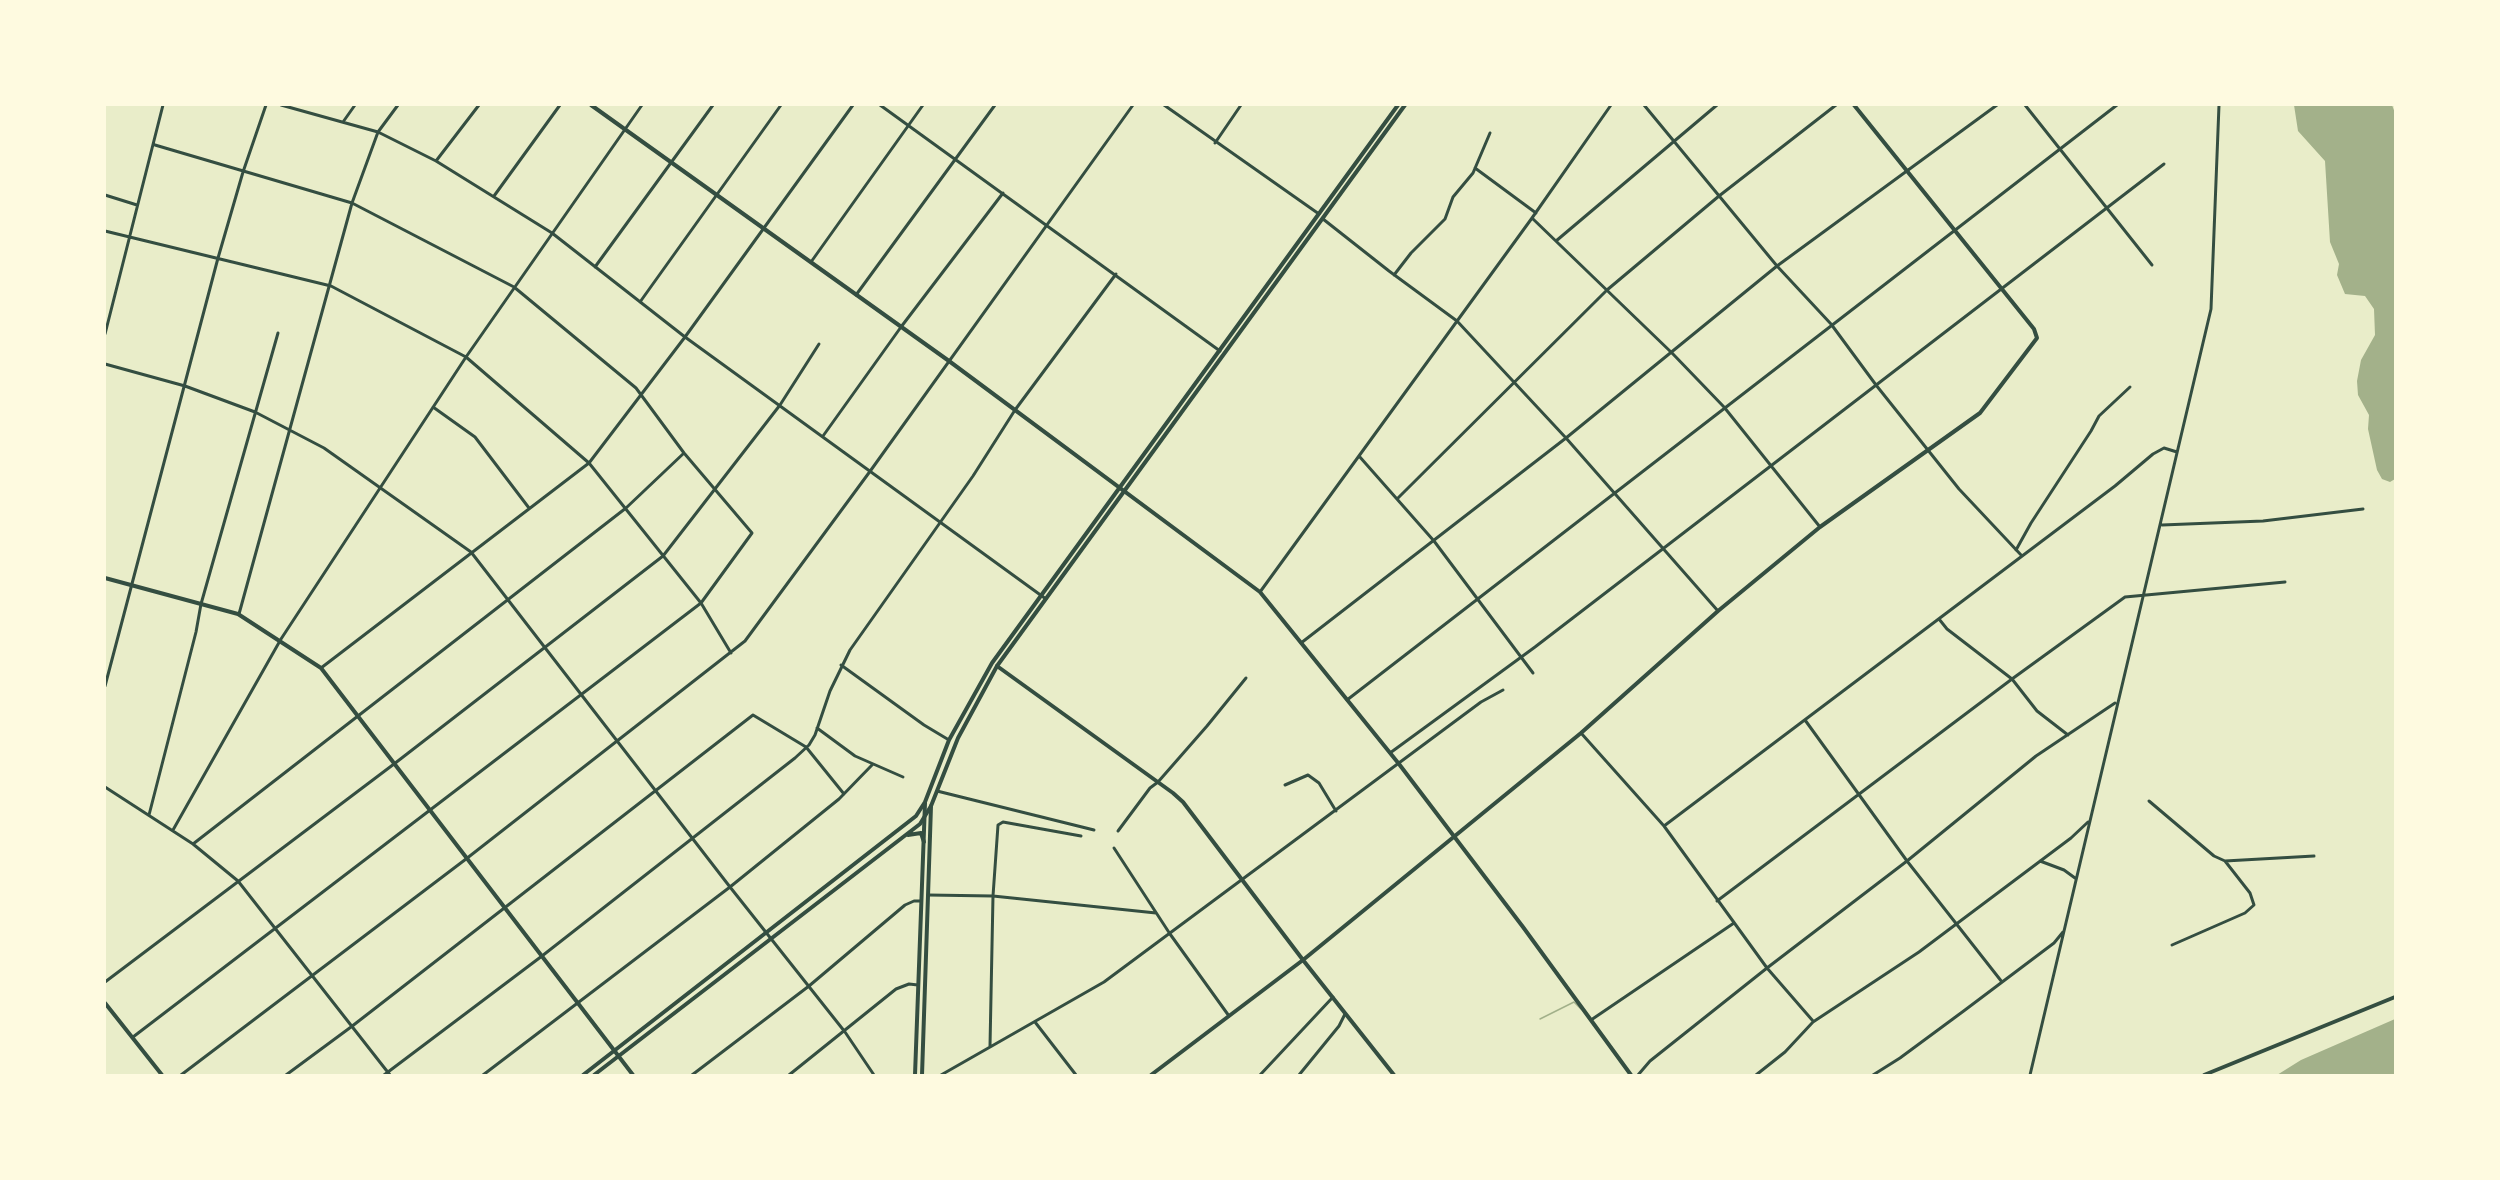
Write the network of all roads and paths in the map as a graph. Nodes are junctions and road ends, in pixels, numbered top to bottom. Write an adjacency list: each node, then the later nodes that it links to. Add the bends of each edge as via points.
1 (164, 105): 37 (street)
2 (266, 105): 45 (street)
3 (281, 105): 30 (street)
4 (355, 105): 30 (street)
5 (398, 105): 33 (street)
6 (478, 105): 40 (street)
7 (560, 105): 48 (street)
8 (591, 105): 32 (street)
9 (642, 105): 32 (street)
10 (713, 105): 41 (street)
11 (781, 105): 49 (street)
12 (853, 105): 58 (street)
13 (880, 105): 31 (street)
14 (923, 105): 31 (street)
15 (995, 105): 39 (street)
16 (1133, 105): 57 (street)
17 (1164, 105): 36 (street)
18 (1241, 105): 36 (street)
19 (1398, 105): 55 (street)
20 (1405, 105): 55 (street)
21 (1611, 105): 54 (street)
22 (1644, 105): 35 (street)
23 (1717, 105): 35 (street)
24 (1836, 105): 50 (street)
25 (1854, 105): 44 (street)
26 (1996, 105): 44 (street)
27 (2025, 105): 38 (street)
28 (2117, 105): 38 (street)
29 (2219, 105): 103 (street, via 2213,295)
30 (343, 122): 33 (street)
31 (908, 125): 39 (street); 65 (street)
32 (624, 129): 41 (street); 61 (street)
33 (378, 132): 40 (street); 51 (street)
34 (1490, 133): 43 (street)
35 (1674, 141): 50 (street); 63 (street)
36 (1215, 143): 55 (street)
37 (155, 145): 45 (street); 52 (street)
38 (2060, 149): 53 (street); 59 (street)
39 (956, 159): 46 (street); 75 (street)
40 (436, 161): 48 (street)
41 (671, 163): 49 (street); 68 (street)
42 (2164, 164): 53 (street)
43 (1475, 168): 54 (street); 70 (street, via 1453,197 1445,219)
44 (1908, 171): 59 (street); 67 (street)
45 (243, 172): 51 (street); 64 (street)
46 (1003, 193): 57 (street); 79 (street)
47 (105, 195): 52 (street)
48 (494, 196): 61 (street)
49 (718, 196): 58 (street); 76 (street)
50 (1719, 196): 67 (street); 74 (street)
51 (352, 203): 71 (street); 72 (street)
52 (137, 205): 62 (street)
53 (2107, 208): 66 (street); 73 (street)
54 (1536, 213): 56 (street)
55 (1321, 216): 70 (street); 84 (street); 112 (street)
56 (1533, 218): 63 (street); 77 (street)
57 (1047, 225): 69 (street); 87 (street)
58 (764, 228): 65 (street); 82 (street)
59 (1955, 228): 73 (street); 78 (street)
60 (105, 231): 62 (street)
61 (552, 233): 68 (street); 72 (street)
62 (130, 237): 64 (street); 81 (street)
63 (1556, 241): 74 (street)
64 (218, 258): 71 (street); 91 (street)
65 (811, 262): 75 (street)
66 (2152, 265)
67 (1777, 266): 78 (street); 85 (street)
68 (595, 267): 76 (street)
69 (1116, 274): 84 (street); 97 (street)
70 (1394, 275): 77 (street)
71 (331, 285): 86 (street); 99 (street)
72 (514, 287): 86 (street); 93 (street)
73 (2002, 289): 90 (street); 102 (street, via 2037,338 1980,413)
74 (1607, 290): 85 (street); 89 (street)
75 (856, 295): 79 (street)
76 (640, 302): 82 (street)
77 (1457, 321): 89 (street); 105 (street)
78 (1831, 324): 90 (street); 96 (street)
79 (901, 327): 87 (street); 100 (street)
80 (278, 333): 98 (street)
81 (105, 334)
82 (685, 337): 93 (street); 94 (street)
83 (819, 344): 94 (street)
84 (1220, 351): 110 (street)
85 (1672, 353): 96 (street); 101 (street)
86 (466, 357): 95 (street); 106 (street)
87 (949, 361): 97 (street); 108 (street)
88 (105, 364): 91 (street)
89 (1515, 383): 101 (street); 114 (street)
90 (1876, 385): 102 (street); 107 (street)
91 (185, 386): 98 (street); 129 (street)
92 (2130, 387): 123 (street, via 2098,416)
93 (641, 395): 104 (street); 106 (street)
94 (780, 405): 100 (street); 111 (street)
95 (433, 407): 109 (street); 115 (street, via 475,437)
96 (1724, 407): 107 (street); 113 (street)
97 (1015, 410): 110 (street); 118 (street)
98 (255, 412): 99 (street); 136 (street)
99 (290, 430): 109 (street, via 324,448); 138 (street)
100 (823, 436): 108 (street)
101 (1566, 438): 113 (street); 121 (street)
102 (1928, 448): 120 (street); 123 (street, via 1959,489)
103 (2177, 452): 119 (street); 126 (street, via 2164,448 2153,454)
104 (684, 453): 111 (street); 116 (street)
105 (1359, 456): 114 (street); 130 (street)
106 (589, 463): 115 (street); 116 (street)
107 (1772, 465): 120 (street); 122 (street)
108 (871, 470): 118 (street); 143 (street, via 752,632)
109 (380, 488): 124 (street); 140 (street)
110 (1120, 488): 112 (street); 131 (street)
111 (715, 489): 125 (street); 135 (street, via 752,533)
112 (1124, 491): 130 (street); 131 (street)
113 (1614, 493): 122 (street); 133 (street)
114 (1397, 499): 121 (street)
115 (529, 508): 124 (street)
116 (626, 508): 125 (street); 134 (street)
117 (2363, 509): 119 (street, via 2264,520)
118 (941, 521): 131 (street); 146 (street)
119 (2162, 525): 132 (street)
120 (1820, 527): 137 (street)
121 (1434, 541): 133 (street); 141 (street)
122 (1664, 548): 137 (street); 144 (street)
123 (2016, 550): 126 (street)
124 (471, 552): 134 (street); 148 (street)
125 (663, 556): 135 (street); 142 (street)
126 (2022, 556): 139 (street)
127 (105, 578): 129 (street)
128 (2285, 582): 132 (street)
129 (132, 586): 136 (street); 152 (street)
130 (1260, 592): 141 (street)
131 (1043, 597): 145 (street); 147 (street)
132 (2145, 597): 151 (street, via 2125,597); 156 (street)
133 (1478, 598): 144 (street); 155 (street)
134 (508, 600): 142 (street); 157 (street)
135 (701, 603): 143 (street); 154 (street)
136 (201, 604): 138 (street); 183 (street)
137 (1718, 611): 160 (street)
138 (238, 614): 140 (street)
139 (1939, 620): 151 (street); 158 (street)
140 (280, 640): 148 (street); 187 (street)
141 (1301, 643): 155 (street)
142 (546, 648): 154 (street); 167 (street)
143 (731, 653): 164 (street)
144 (1521, 657): 149 (street); 166 (street)
145 (992, 663): 147 (street); 162 (street)
146 (841, 665): 159 (street); 162 (street, via 924,725)
147 (997, 666): 163 (street); 171 (street)
148 (321, 668): 157 (street)
149 (1533, 674)
150 (1246, 678): 171 (street)
151 (2012, 679): 161 (street, via 2037,711); 177 (street)
152 (105, 686)
153 (1503, 690): 168 (street)
154 (582, 694): 164 (street); 181 (street)
155 (1347, 700): 166 (street)
156 (2117, 702): 161 (street); 185 (street)
157 (357, 717): 167 (street); 195 (street)
158 (1805, 720): 177 (street); 186 (street)
159 (817, 728): 165 (street); 169 (street)
160 (1581, 733): 186 (street); 192 (street)
161 (2068, 735): 199 (street, via 2036,756)
162 (951, 738): 163 (street); 179 (street)
163 (958, 738): 175 (street)
164 (617, 740): 174 (street); 198 (street)
165 (806, 747): 174 (street, via 753,715); 176 (street); 193 (street)
166 (1390, 753): 168 (street)
167 (394, 764): 181 (street); 203 (street)
168 (1399, 764): 182 (street); 192 (street)
169 (872, 765): 170 (street); 176 (street)
170 (903, 777)
171 (1158, 783): 189 (street); 204 (street, via 1183,802)
172 (1285, 785): 182 (street, via 1308,775)
173 (105, 787): 183 (street)
174 (655, 789): 193 (street); 210 (street)
175 (936, 790): 180 (street); 188 (street)
176 (844, 794): 205 (street)
177 (1860, 795): 199 (street); 209 (street)
178 (2149, 801): 201 (street)
179 (925, 802): 184 (street); 216 (street, via 912,820)
180 (931, 806): 184 (street); 206 (street)
181 (429, 811): 198 (street); 214 (street)
182 (1336, 811): 204 (street)
183 (149, 815): 187 (street)
184 (924, 818): 190 (street); 194 (street)
185 (2089, 821): 200 (street); 202 (street)
186 (1664, 826): 209 (street)
187 (173, 830): 195 (street)
188 (1094, 830)
189 (1118, 831)
190 (904, 836): 194 (street, via 918,832); 218 (street)
191 (1081, 836): 207 (street, via 1000,823)
192 (1454, 836): 221 (street); 234 (street)
193 (693, 838): 205 (street); 220 (street)
194 (924, 842): 208 (street)
195 (194, 844): 203 (street)
196 (1114, 848): 211 (street)
197 (2314, 856): 201 (street)
198 (466, 859): 210 (street); 223 (street)
199 (1907, 861): 213 (street); 222 (street)
200 (2040, 861): 202 (street); 213 (street)
201 (2225, 861): 219 (street, via 2250,892 2254,905 2245,913)
202 (2075, 878): 215 (street)
203 (238, 880): 214 (street); 224 (street)
204 (1242, 881): 217 (street); 221 (street)
205 (730, 887): 216 (street); 231 (street)
206 (928, 894): 207 (street); 255 (street)
207 (993, 896): 211 (street); 240 (street)
208 (922, 901): 226 (street); 227 (street, via 905,906)
209 (1717, 901): 212 (street)
210 (503, 908): 220 (street); 237 (street)
211 (1156, 913): 217 (street)
212 (1734, 923): 222 (street); 234 (street)
213 (1957, 924): 225 (street); 236 (street)
214 (275, 929): 223 (street); 239 (street)
215 (2064, 930): 225 (street, via 2054,943); 266 (street)
216 (767, 932): 218 (street); 241 (street)
217 (1170, 934): 233 (street); 235 (street, via 1104,982)
218 (772, 938): 227 (street); 242 (street)
219 (2172, 945)
220 (542, 956): 231 (street); 243 (street)
221 (1303, 960): 228 (street); 233 (street)
222 (1767, 968): 236 (street); 263 (street, via 1650,1061)
223 (312, 976): 237 (street); 245 (street)
224 (105, 982)
225 (2002, 982): 265 (street)
226 (919, 985): 238 (street, via 896,989); 254 (street)
227 (809, 986): 238 (street); 251 (street)
228 (1333, 997): 232 (street); 259 (street)
229 (2395, 997): 267 (street)
230 (105, 1003): 239 (street)
231 (578, 1003): 241 (street); 247 (street)
232 (1346, 1012): 260 (street); 261 (street)
233 (1229, 1016): 258 (street)
234 (1591, 1020): 262 (street)
235 (1035, 1022): 240 (street); 257 (street)
236 (1813, 1022): 264 (street)
237 (351, 1027): 243 (street); 246 (street)
238 (845, 1032): 252 (street); 253 (street)
239 (132, 1038): 244 (street)
240 (990, 1046): 256 (street)
241 (614, 1051): 242 (street); 248 (street)
242 (618, 1056): 249 (street); 250 (street)
243 (387, 1074)
244 (162, 1075)
245 (181, 1075)
246 (286, 1075)
247 (483, 1075)
248 (583, 1075)
249 (594, 1075)
250 (633, 1075)
251 (693, 1075)
252 (789, 1075)
253 (874, 1075)
254 (915, 1075)
255 (922, 1075)
256 (941, 1075)
257 (1076, 1075)
258 (1151, 1075)
259 (1260, 1075)
260 (1299, 1075)
261 (1394, 1075)
262 (1631, 1075)
263 (1638, 1075)
264 (1756, 1075)
265 (1873, 1075)
266 (2030, 1075)
267 (2204, 1075)

